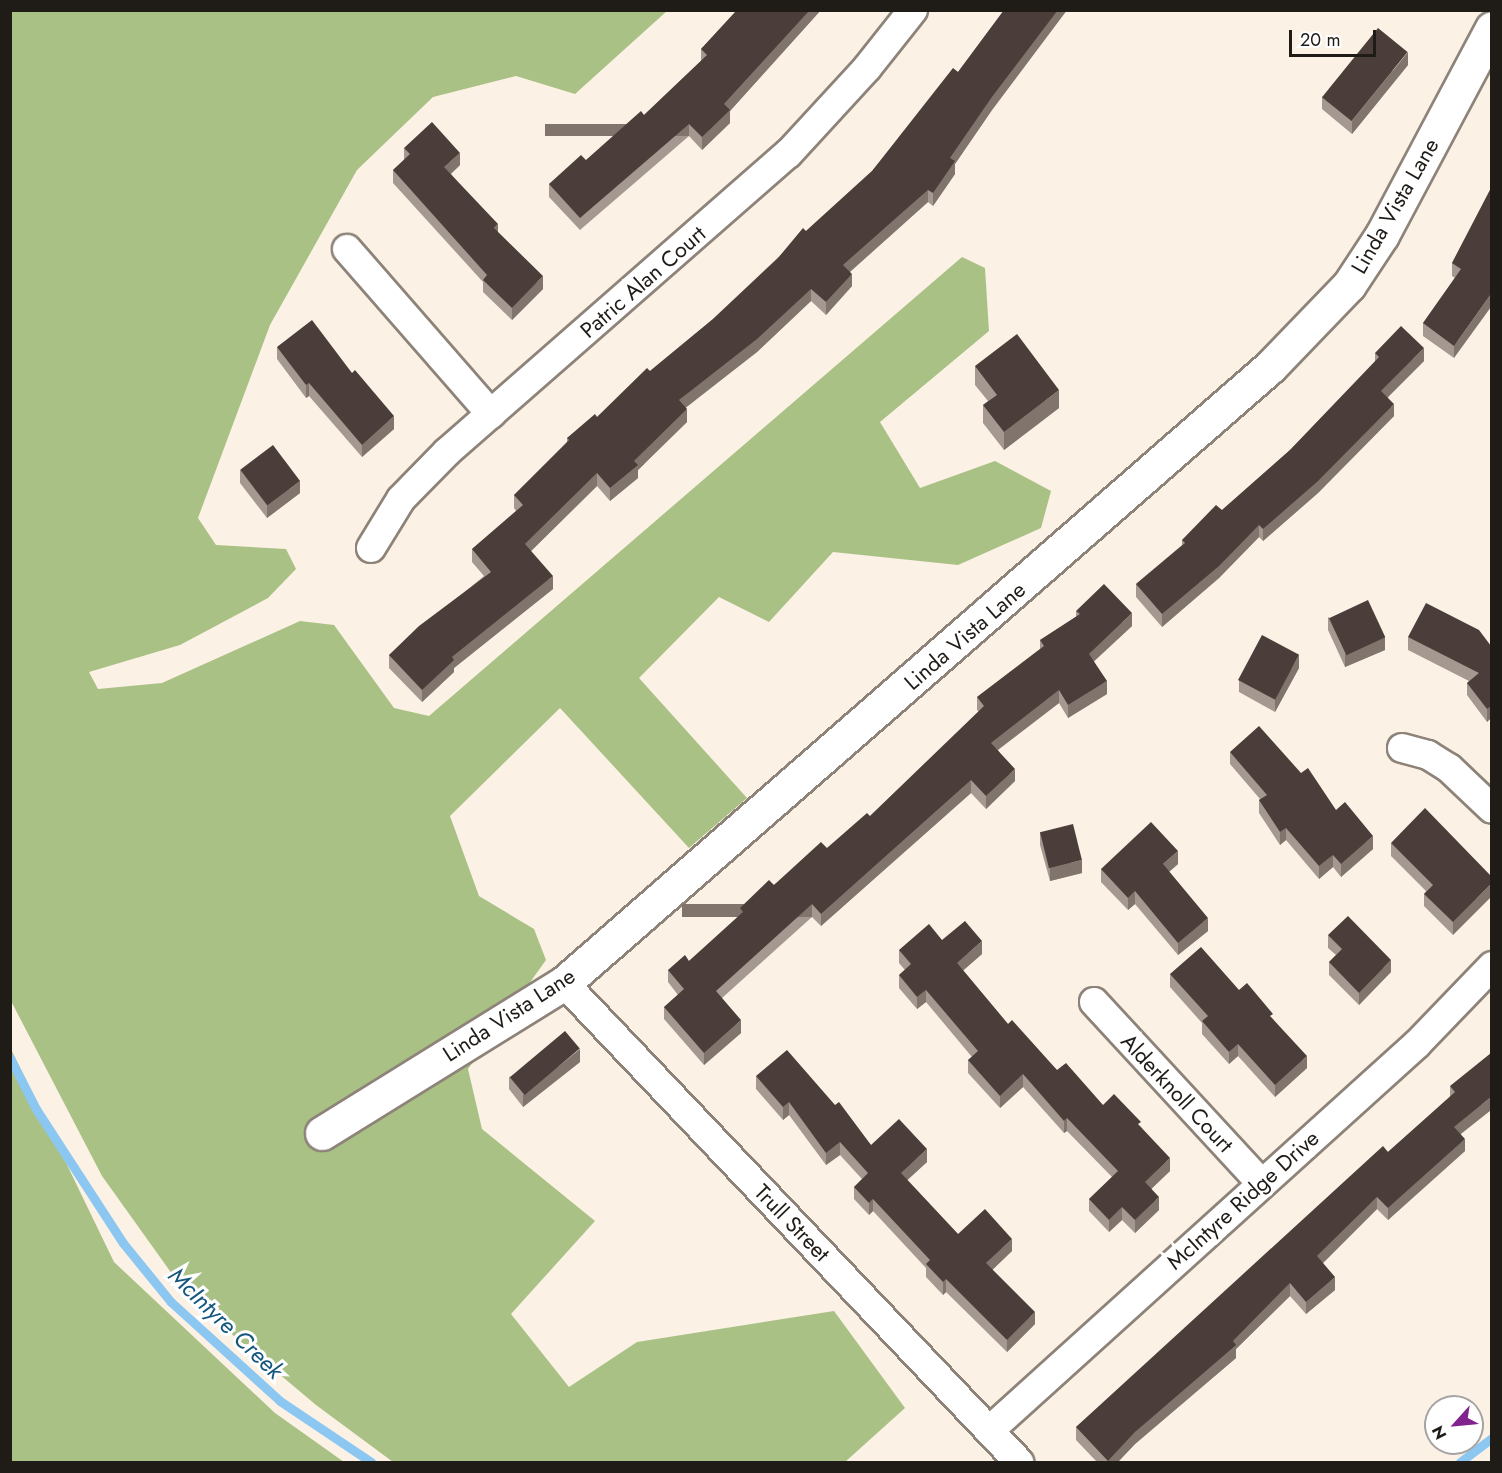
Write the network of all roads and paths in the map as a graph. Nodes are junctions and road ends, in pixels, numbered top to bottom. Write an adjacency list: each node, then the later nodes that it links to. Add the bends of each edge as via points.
1 (913, 10): 4 (street, Patric Alan Court, via 854,83 788,154)
2 (1491, 28): 9 (street, Linda Vista Lane, via 1382,235 1349,285 1320,318 979,624)
3 (347, 249): 4 (street)
4 (491, 414): 5 (street, Patric Alan Court, via 401,499)
5 (371, 548)
6 (1402, 748): 7 (street, via 1428,755 1449,768)
7 (1491, 809)
8 (1491, 966): 12 (street, McIntyre Ridge Drive, via 1417,1044)
9 (564, 983): 11 (street, Linda Vista Lane); 13 (street, Trull Street)
10 (1094, 1002): 12 (street, Alderknoll Court)
11 (322, 1133)
12 (1261, 1183): 13 (street, McIntyre Ridge Drive)
13 (990, 1430): 14 (street, Trull Street)
14 (1019, 1462)

